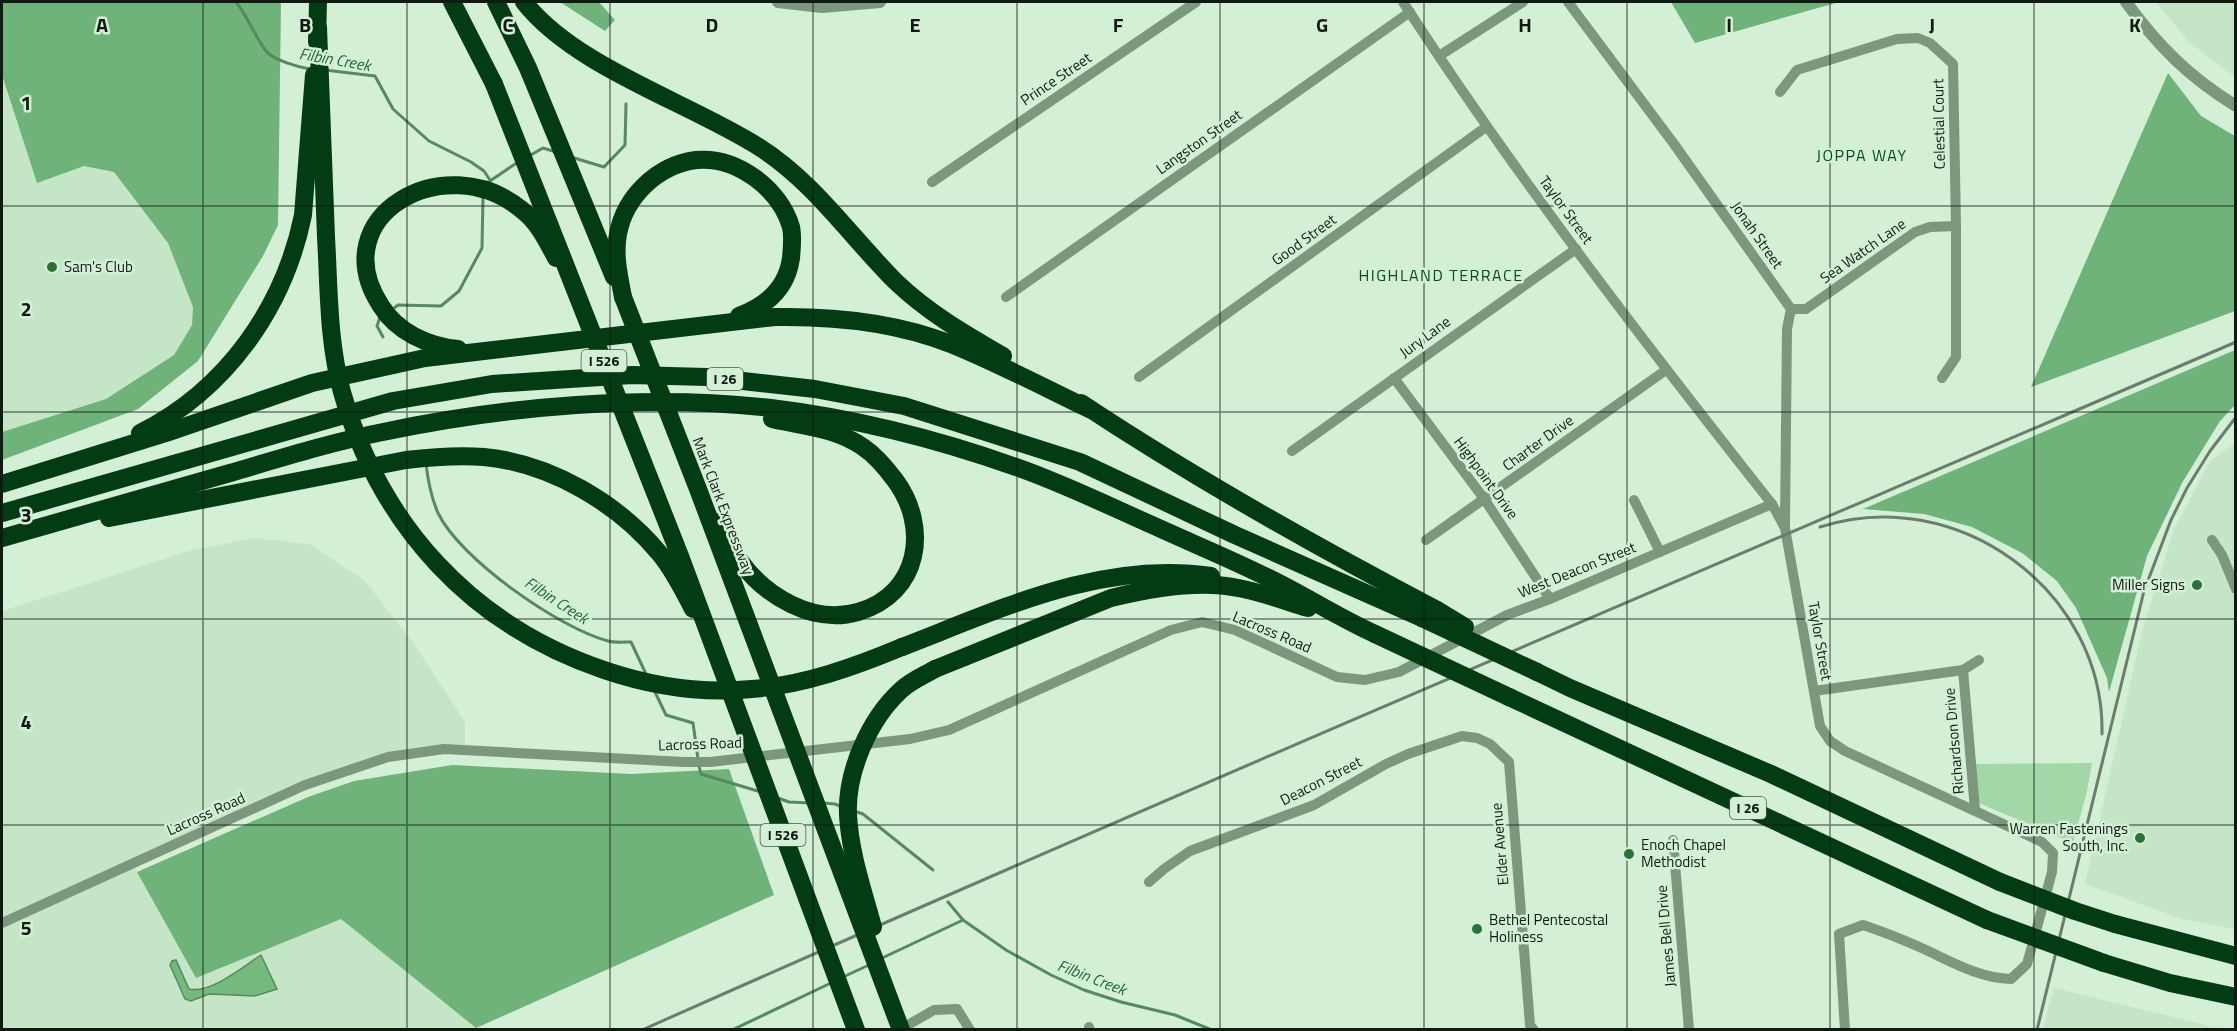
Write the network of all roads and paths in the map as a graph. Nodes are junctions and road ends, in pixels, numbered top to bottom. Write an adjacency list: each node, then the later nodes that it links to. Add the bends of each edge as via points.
1 (318, 2): 13 (highway)
2 (452, 2): 24 (highway, I 526, bridge, via 494,84)
3 (496, 2): 21 (highway, Mark Clark Expressway / I 526, via 528,68)
4 (524, 2): 32 (highway, via 552,30 582,51 780,161 916,300)
5 (778, 2): 6 (street, via 822,7)
6 (880, 2)
7 (1196, 2): 18 (street, Prince Street)
8 (1403, 2): 12 (street, Taylor Street)
9 (1523, 2): 14 (street)
10 (1568, 2): 23 (street, Jonah Street)
11 (2126, 2): 16 (street, via 2181,67)
12 (1410, 12): 14 (street, Taylor Street); 22 (street, Langston Street)
13 (318, 27): 33 (highway, bridge, via 306,196 298,238 276,297 230,364 187,403 149,429); 48 (highway, bridge, via 332,335 354,428 376,479 416,540 446,574 494,615 538,642 585,664 647,683 712,690 751,689 814,679 1031,598 1124,575 1187,573 1233,580)
14 (1439, 56): 17 (street, Taylor Street)
15 (1780, 92): 19 (street, Celestial Court, via 1797,70 1897,39 1918,38 1930,43 1953,64)
16 (2235, 106)
17 (1486, 127): 20 (street, Taylor Street); 28 (street, Good Street)
18 (932, 182)
19 (1956, 226): 23 (street, Sea Watch Lane, via 1915,232 1806,309); 30 (street, Celestial Court, via 1956,357)
20 (1576, 249): 27 (street, Taylor Street); 29 (street, Jury Lane)
21 (623, 297): 25 (highway, via 616,248 618,232 638,192 660,172 699,160 728,165 761,181 778,201 792,229 790,261 786,276 768,301 755,310); 36 (highway, Mark Clark Expressway / I 526, bridge)
22 (1006, 297)
23 (1791, 309): 41 (street, via 1787,328)
24 (586, 314): 26 (highway, bridge, via 535,222 507,198 466,185 430,186 414,192 380,219 367,248 370,288 386,315 409,333 436,345); 51 (highway, I 526, bridge)
25 (705, 325): 26 (highway); 32 (highway, via 815,317 873,323 950,344)
26 (487, 351): 33 (highway, via 399,362 312,382)
27 (1666, 369): 37 (street, Charter Drive); 39 (street, Taylor Street)
28 (1139, 376)
29 (1394, 378): 34 (street, Jury Lane); 37 (street, Highpoint Drive)
30 (1942, 378)
31 (700, 404): 36 (highway, bridge, via 833,432 864,447 902,490 917,532 913,557 900,584 872,607 848,615 798,608 762,585 740,562); 42 (highway, I 26, via 631,403 517,410 380,432); 50 (highway, I 26, via 767,408 862,423 1015,466 1209,551)
32 (1089, 408): 49 (highway, via 1204,482)
33 (104, 451): 35 (highway)
34 (1292, 451)
35 (2, 484)
36 (698, 489): 66 (highway, Mark Clark Expressway / I 526, bridge)
37 (1485, 500): 43 (street, Charter Drive); 47 (street, Highpoint Drive)
38 (1634, 500): 45 (street)
39 (1772, 504): 41 (street, Taylor Street); 45 (street, West Deacon Street)
40 (2, 513): 49 (highway, I 26, via 319,421 416,397 492,384 632,375 707,377 815,388 904,406 1080,462 1235,535)
41 (1785, 528): 55 (street, Taylor Street)
42 (2, 538): 51 (highway, bridge, via 406,460 484,457 554,476 591,495 626,520 676,576)
43 (1426, 540)
44 (2212, 540): 46 (street)
45 (1660, 552): 47 (street, West Deacon Street)
46 (2235, 589)
47 (1550, 599): 54 (street, West Deacon Street, via 1507,615)
48 (1294, 604): 50 (highway); 66 (highway, bridge, via 1215,585 1111,597 935,669 901,690 888,704 867,737 850,788 848,812 855,861)
49 (1429, 614): 61 (highway, I 26, bridge, via 1570,688 1771,774 2000,882 2115,924)
50 (1336, 616): 62 (highway, I 26, bridge, via 1987,920)
51 (710, 641): 65 (highway, I 526, bridge)
52 (1978, 660): 53 (street, Richardson Drive)
53 (1963, 670): 55 (street, Richardson Drive); 57 (street, Richardson Drive)
54 (1399, 672): 60 (street, Lacross Road, via 1365,680 1336,677 1235,630 1202,622 1171,630 949,730 910,739 710,762 444,749 388,757 305,785)
55 (1814, 691): 57 (street, Taylor Street, via 1820,726 1830,741)
56 (1509, 762): 59 (street, Deacon Street, via 1490,744 1462,736 1386,764 1314,805 1190,851); 68 (street, Elder Avenue, via 1530,1024)
57 (1975, 810): 70 (street, Taylor Street, via 2042,842 2053,853 2052,872 2027,964 2011,979 1994,978 1863,925 1839,934)
58 (1672, 840): 69 (street, James Bell Drive)
59 (1149, 882)
60 (2, 923)
61 (2235, 956)
62 (2170, 983): 63 (highway, I 26); 64 (highway, via 2207,1002)
63 (2235, 998)
64 (2235, 1010)
65 (856, 1029)
66 (901, 1029): 67 (street, via 934,1010 957,1010)
67 (970, 1029)
68 (1534, 1029)
69 (1689, 1029)
70 (1845, 1029)

